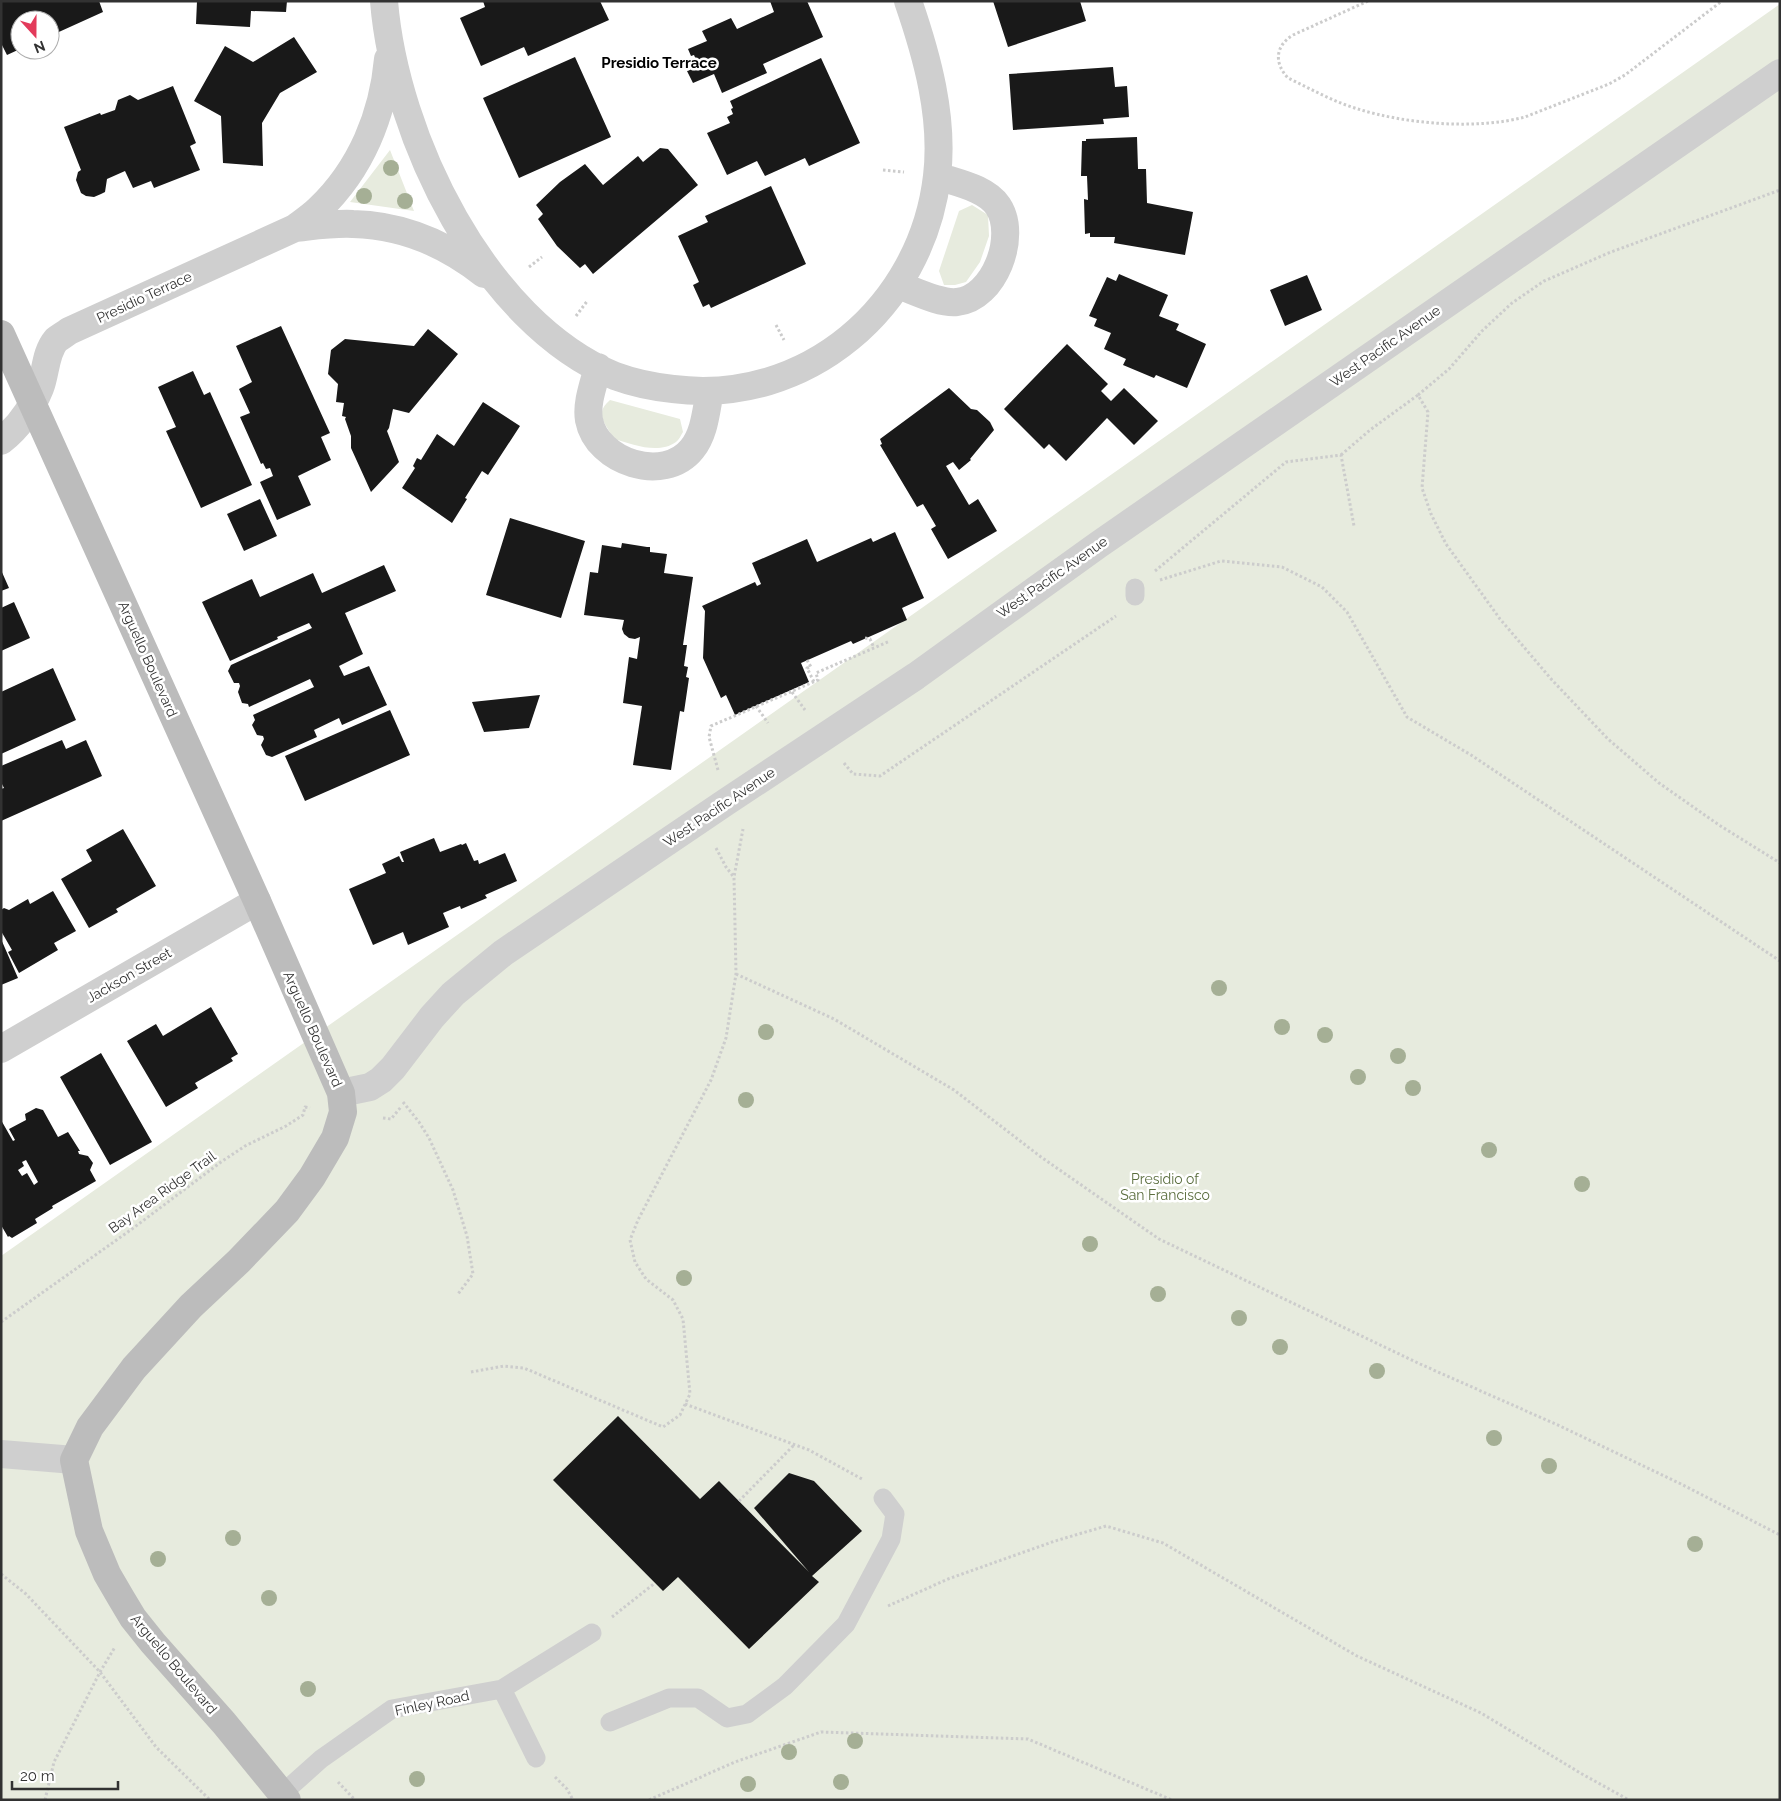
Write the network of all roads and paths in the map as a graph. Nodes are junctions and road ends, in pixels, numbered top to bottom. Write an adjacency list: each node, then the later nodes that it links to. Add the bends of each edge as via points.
1 (384, 1): 5 (street, Presidio Terrace)
2 (908, 1): 7 (street, Presidio Terrace, via 935,103)
3 (1368, 1): 4 (path, via 1292,35 1283,42 1278,61 1288,78 1357,109 1418,123 1525,118 1609,84)
4 (1722, 1)
5 (390, 42): 9 (street, Presidio Terrace, via 380,109 369,138 337,188); 11 (street, Presidio Terrace, via 398,82 430,170 476,254)
6 (1780, 72): 29 (street, West Pacific Avenue, via 1098,545 916,676)
7 (937, 176): 10 (street, Presidio Terrace, via 923,232); 10 (street, via 978,190 998,206 1006,229 1006,243 997,269 981,291 958,302 943,301)
8 (1780, 190): 15 (path, via 1610,252 1544,281 1512,303 1449,369)
9 (295, 228): 11 (street, Presidio Terrace, via 352,224 411,233 470,262); 16 (street, Presidio Terrace, via 69,331 56,341 48,355)
10 (898, 285): 14 (street, Presidio Terrace, via 856,333 830,354 766,383)
11 (502, 288): 13 (street, Presidio Terrace, via 556,342)
12 (1, 334): 16 (street, Arguello Boulevard)
13 (598, 367): 14 (street, Presidio Terrace, via 616,376 652,386); 14 (street, via 589,402 589,419 594,434 610,453 635,464 661,465 684,457 699,438)
14 (710, 391)
15 (1418, 395): 18 (path); 31 (path, via 1428,412 1422,488 1431,514 1446,544 1500,619 1608,739 1659,783)
16 (33, 403): 17 (street, Presidio Terrace, via 22,421); 33 (street, Arguello Boulevard)
17 (1, 441)
18 (1341, 455): 19 (path); 34 (path, via 1286,462 1135,592 1221,561 1282,568 1322,587 1347,612 1407,717 1472,755)
19 (1354, 526)
20 (1118, 614): 29 (path, via 880,776 853,774)
21 (866, 638): 23 (path)
22 (890, 641): 23 (path)
23 (874, 648): 25 (path, via 816,673 818,680)
24 (808, 660): 25 (path, via 811,667 807,668)
25 (814, 682): 26 (path)
26 (792, 692): 27 (path); 29 (path)
27 (756, 707): 28 (path); 30 (path, via 711,726 708,733)
28 (768, 723)
29 (824, 736): 37 (street, West Pacific Avenue, via 527,936 479,972 432,1017)
30 (711, 745)
31 (1780, 863)
32 (734, 877): 35 (path)
33 (256, 901): 36 (street, Jackson Street); 38 (street, Arguello Boulevard)
34 (1780, 961)
35 (736, 974): 42 (path, via 726,1038 712,1080 630,1240 635,1262 646,1279 673,1300 683,1319 690,1394); 48 (path, via 834,1019 954,1090 1041,1157 1159,1239 1420,1364 1621,1455)
36 (1, 1050)
37 (381, 1080): 38 (street, West Pacific Avenue); 39 (path, via 419,1122 452,1190 467,1236 473,1274)
38 (342, 1102): 40 (path, Bay Area Ridge Trail, via 306,1107 302,1115 286,1126 245,1146); 45 (street, via 335,1138 287,1211 190,1306 134,1368 90,1426)
39 (458, 1294)
40 (1, 1322)
41 (471, 1372): 42 (path, via 504,1366 524,1368 663,1428 680,1414)
42 (685, 1404): 43 (path)
43 (795, 1444): 46 (path, via 861,1478); 47 (path)
44 (1, 1454): 45 (street)
45 (74, 1460): 51 (street, Arguello Boulevard, via 83,1509 97,1552)
46 (883, 1498): 52 (lane, via 895,1514 891,1539)
47 (738, 1501)
48 (1780, 1535)
49 (1, 1574): 54 (path, via 26,1594)
50 (655, 1583): 53 (path)
51 (133, 1618): 54 (path); 60 (street, Arguello Boulevard)
52 (846, 1624): 56 (lane, via 785,1686 747,1714 727,1718 698,1698 669,1698); 67 (path, via 948,1579 1106,1526 1163,1543 1357,1656 1481,1713)
53 (592, 1633): 55 (lane, Finley Road)
54 (100, 1672): 61 (path, via 54,1762); 62 (path, via 156,1747)
55 (502, 1689): 57 (lane); 60 (lane, Finley Road, via 392,1709 322,1759)
56 (610, 1722)
57 (536, 1758)
58 (339, 1784): 63 (path)
59 (567, 1789): 64 (path)
60 (285, 1796)
61 (45, 1800)
62 (210, 1800)
63 (355, 1800)
64 (573, 1800)
65 (649, 1800): 66 (path, via 735,1762 821,1732 1028,1739)
66 (1172, 1800)
67 (1629, 1800)

